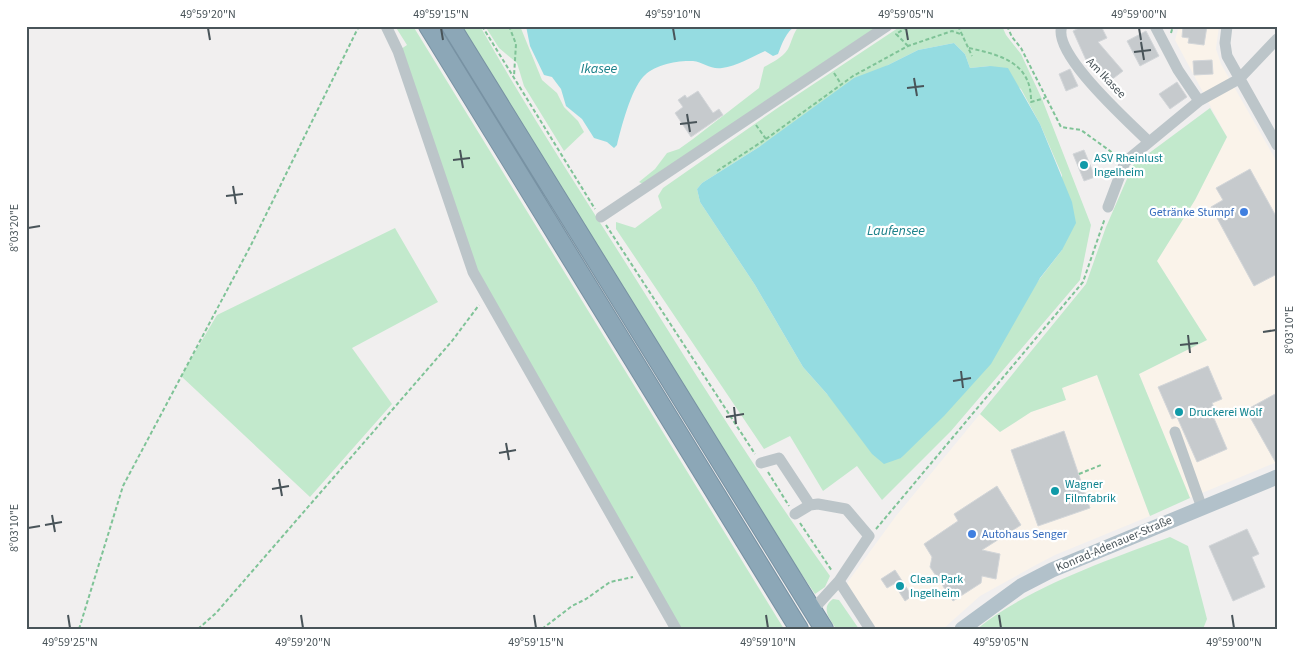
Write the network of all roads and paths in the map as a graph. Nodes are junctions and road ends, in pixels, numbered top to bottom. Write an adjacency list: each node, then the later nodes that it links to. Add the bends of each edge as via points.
1 (359, 26): 46 (path, via 250,245 123,486)
2 (386, 26): 33 (street, via 398,51 473,272)
3 (428, 26): 50 (highway)
4 (451, 26): 51 (highway)
5 (482, 26): 20 (path)
6 (509, 26): 20 (path, via 516,44)
7 (887, 26): 32 (street)
8 (909, 26): 16 (path, via 896,34)
9 (958, 26): 14 (path)
10 (1007, 26): 23 (path)
11 (1062, 26): 27 (street, Am Ikasee, via 1061,36 1075,65)
12 (1155, 26): 24 (street)
13 (1228, 26): 21 (street, via 1225,50)
14 (963, 35): 16 (path, via 952,31); 17 (path)
15 (1277, 40): 21 (street)
16 (908, 46): 22 (path)
17 (969, 48): 18 (path); 23 (path, via 993,53 1019,66 1030,85 1031,102)
18 (972, 56)
19 (834, 72): 22 (path)
20 (514, 76): 32 (path)
21 (1239, 79): 24 (street); 28 (street)
22 (842, 85): 26 (path)
23 (1046, 98): 29 (path, via 1061,127 1081,130 1118,157)
24 (1199, 101): 27 (street)
25 (756, 126): 26 (path)
26 (766, 140): 30 (path)
27 (1148, 141): 31 (street, via 1125,162)
28 (1277, 145)
29 (1115, 163)
30 (718, 171)
31 (1108, 207): 42 (path, via 1083,282)
32 (600, 217): 35 (path)
33 (486, 298): 43 (street); 47 (path, via 395,408 216,613)
34 (1175, 432): 40 (street)
35 (761, 463): 39 (street, via 780,458); 41 (path)
36 (1101, 465): 37 (path)
37 (1079, 474)
38 (1277, 477): 40 (main road, Konrad-Adenauer-Straße)
39 (810, 505): 41 (street); 42 (street, via 846,509)
40 (1202, 508): 53 (main road, Konrad-Adenauer-Straße, via 1038,578 986,609)
41 (795, 514): 44 (path)
42 (869, 536): 44 (street)
43 (643, 570): 48 (path, via 628,580 610,582); 49 (street)
44 (839, 581): 45 (street); 52 (street)
45 (819, 603)
46 (79, 629)
47 (198, 629)
48 (542, 629)
49 (676, 629)
50 (799, 629)
51 (824, 629)
52 (870, 629)
53 (962, 629)

